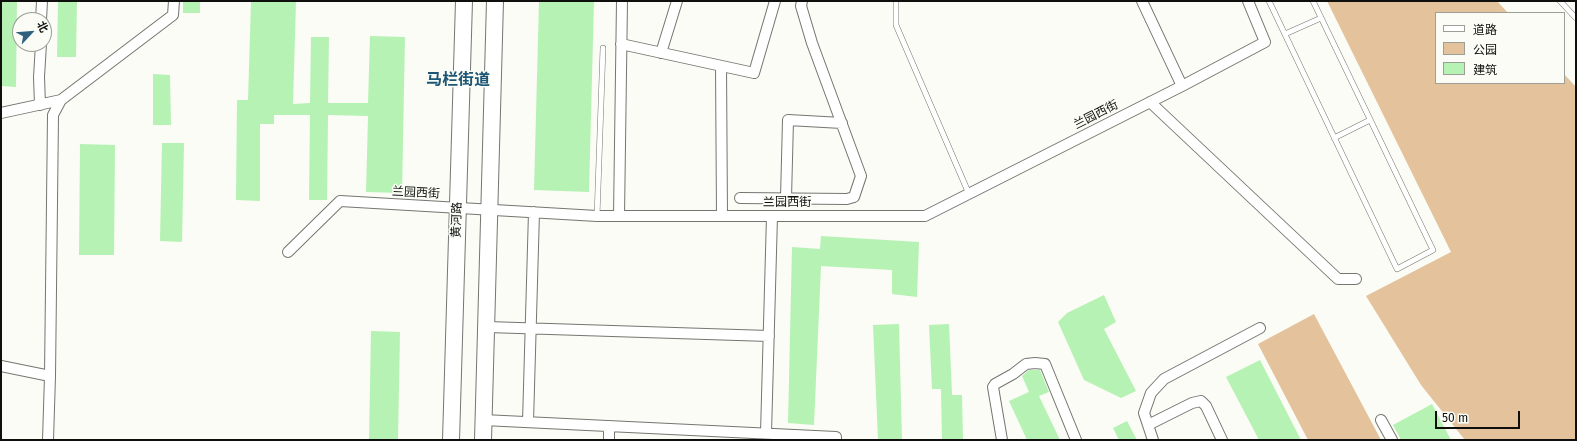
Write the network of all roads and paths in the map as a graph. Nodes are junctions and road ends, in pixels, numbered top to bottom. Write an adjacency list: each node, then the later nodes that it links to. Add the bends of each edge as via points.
1 (42, 1): 15 (street)
2 (174, 1): 25 (street, via 173,15)
3 (464, 1): 35 (main road, 黄河路)
4 (495, 1): 36 (main road)
5 (622, 1): 19 (street)
6 (677, 1): 22 (street)
7 (775, 1): 23 (street, via 754,73)
8 (802, 1): 30 (street, via 801,6 812,42)
9 (896, 1): 32 (lane, via 896,25)
10 (1142, 1): 24 (street)
11 (1248, 1): 24 (street, 兰园西街, via 1265,42)
12 (1269, 1): 18 (lane)
13 (1313, 1): 16 (lane)
14 (1560, 1): 17 (lane)
15 (41, 12)
16 (1321, 18): 18 (lane); 29 (lane)
17 (1576, 18)
18 (1285, 34): 31 (lane)
19 (621, 44): 22 (street); 39 (street)
20 (603, 48): 38 (lane)
21 (40, 52): 27 (street)
22 (661, 53): 23 (street)
23 (721, 66): 40 (street)
24 (1182, 86): 26 (street, 兰园西街)
25 (61, 100): 27 (street); 49 (street, via 53,115)
26 (1150, 102): 32 (street, 兰园西街); 43 (street, via 1338,279)
27 (40, 105): 28 (street)
28 (1, 113)
29 (1370, 120): 31 (lane); 31 (lane, via 1433,250 1397,269)
30 (842, 123): 34 (street, via 788,120); 34 (street, via 861,176 854,197)
31 (1334, 138)
32 (969, 194): 41 (street, 兰园西街, via 925,216)
33 (740, 198): 34 (street)
34 (786, 198)
35 (458, 208): 36 (street, 兰园西街); 42 (street, 兰园西街, via 340,202); 57 (main road, 黄河路)
36 (490, 210): 37 (street, 兰园西街); 44 (main road)
37 (534, 212): 38 (street, 兰园西街); 45 (street)
38 (597, 216): 39 (street, 兰园西街)
39 (619, 216): 40 (street, 兰园西街)
40 (722, 216): 41 (street, 兰园西街)
41 (772, 216): 47 (street)
42 (288, 252)
43 (1356, 279)
44 (487, 327): 45 (street); 50 (main road)
45 (531, 328): 47 (street); 52 (street)
46 (1260, 328): 53 (street, via 1164,379 1150,393 1144,414)
47 (769, 336): 55 (street)
48 (1, 366): 49 (street)
49 (50, 376): 56 (street)
50 (483, 420): 52 (street); 58 (main road)
51 (1381, 420): 65 (street)
52 (528, 422): 54 (street)
53 (1148, 425): 63 (street); 64 (street, via 1200,401 1206,406)
54 (609, 426): 55 (street); 59 (street)
55 (766, 434): 60 (street, via 836,437)
56 (48, 440)
57 (451, 440)
58 (483, 440)
59 (609, 440)
60 (836, 440)
61 (1002, 440): 62 (street, via 993,387 1026,364 1035,363 1045,364)
62 (1076, 440)
63 (1153, 440)
64 (1222, 440)
65 (1392, 440)

